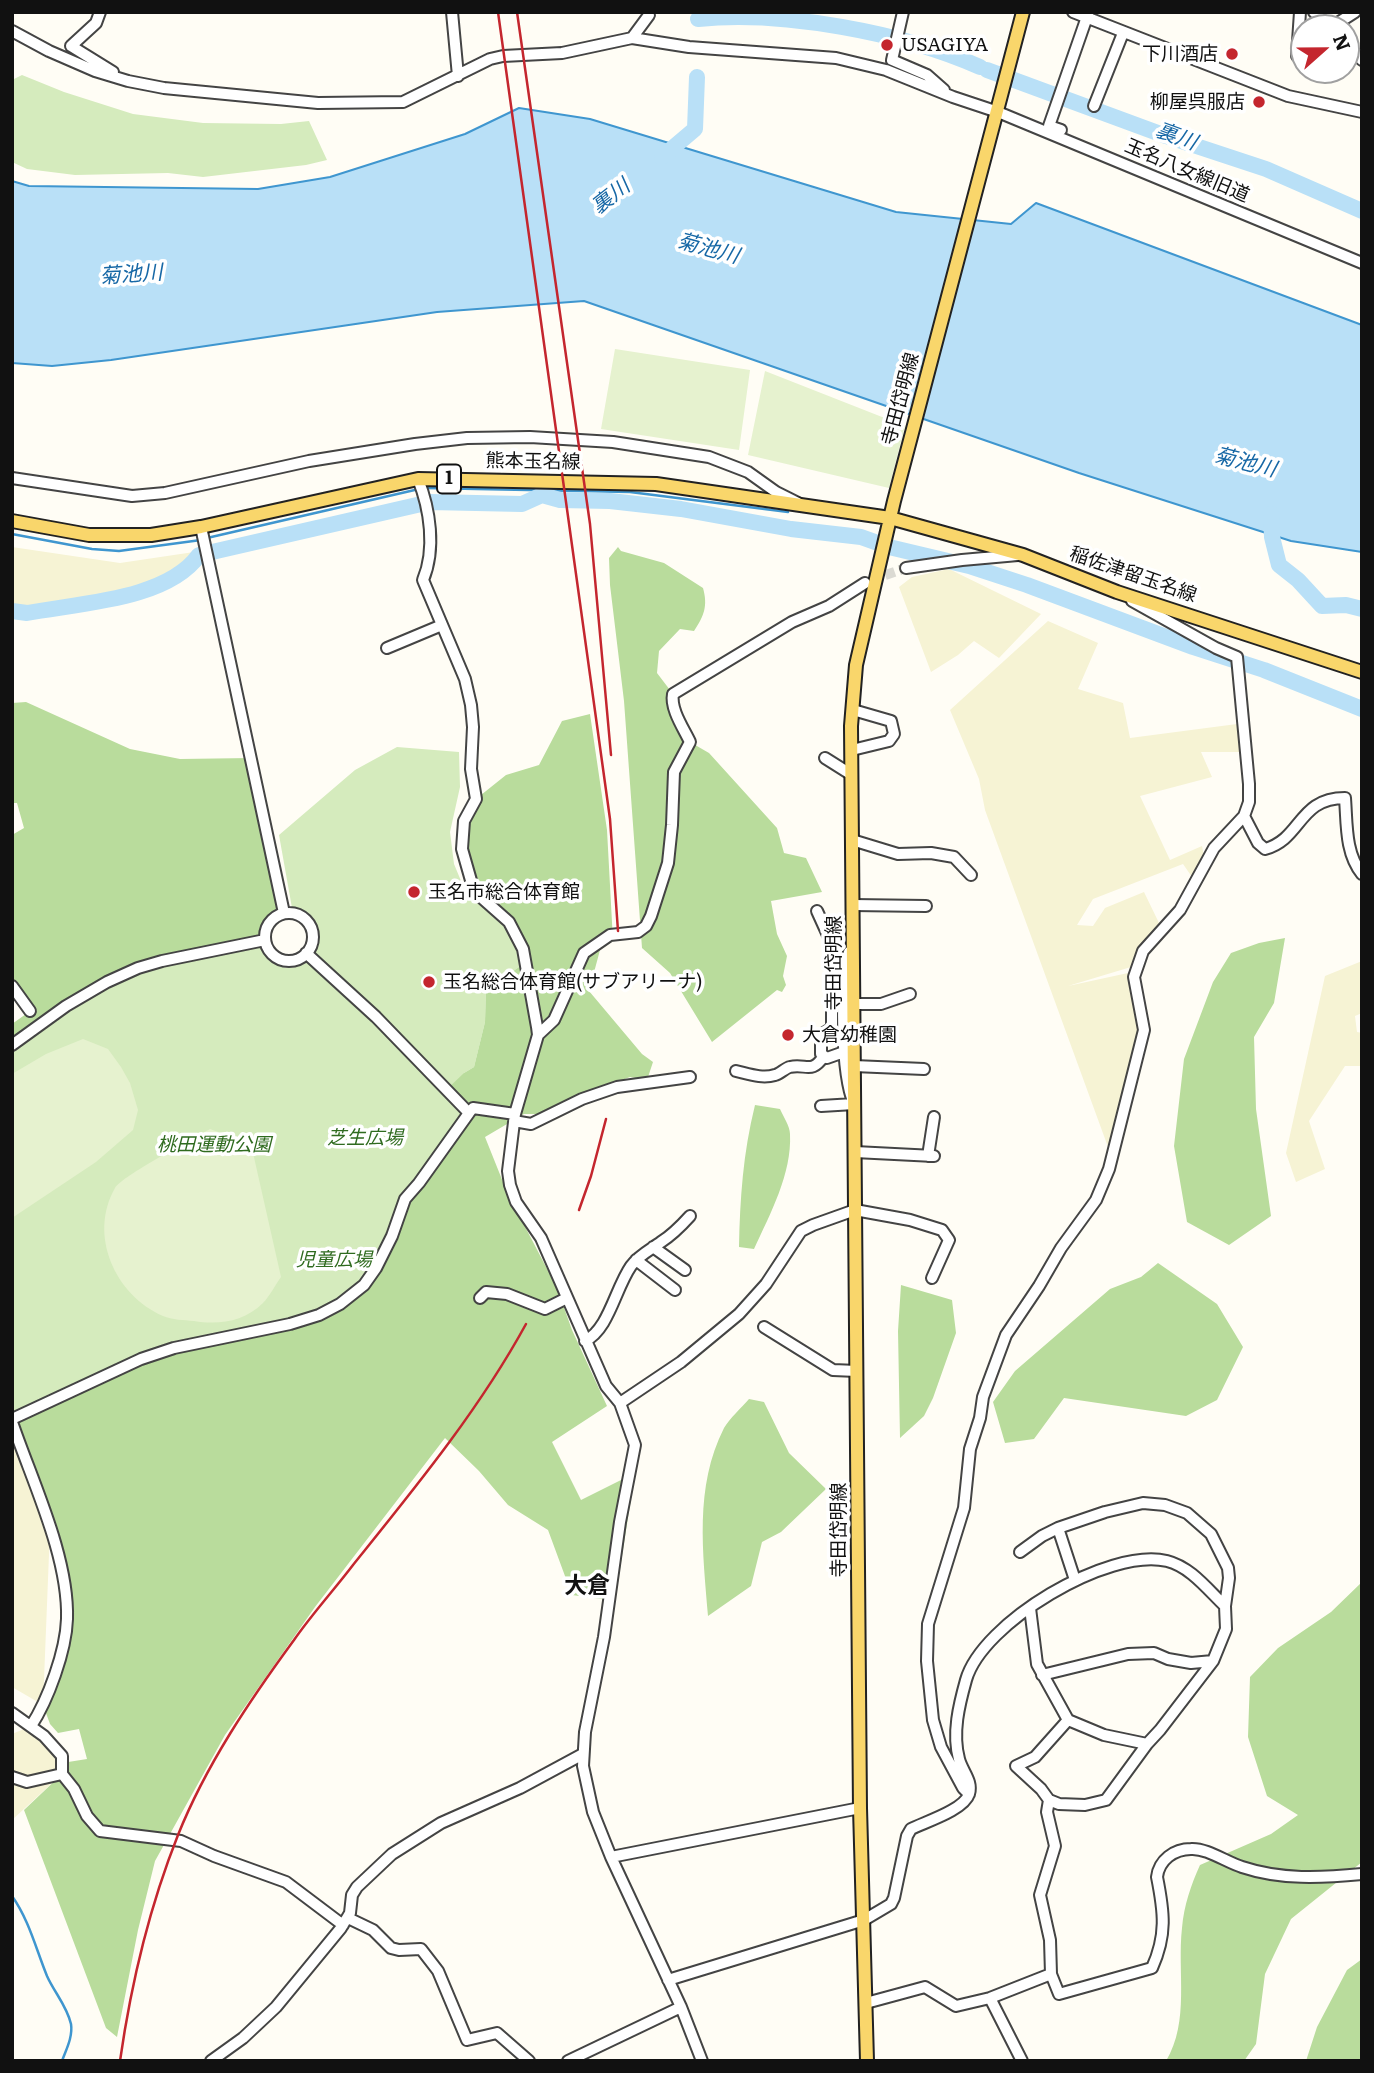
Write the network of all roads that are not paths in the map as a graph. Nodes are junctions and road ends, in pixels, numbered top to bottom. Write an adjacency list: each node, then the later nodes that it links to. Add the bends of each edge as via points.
1 (100, 12): 12 (street, via 96,23 71,46)
2 (452, 12): 11 (street)
3 (648, 12): 10 (street)
4 (1023, 12): 16 (main road, 寺田岱明線, via 1000,97)
5 (1073, 12): 6 (street)
6 (1088, 15): 9 (street); 17 (street)
7 (902, 17): 13 (street, via 892,60 928,75)
8 (12, 31): 12 (street, via 95,71)
9 (1123, 33): 14 (street); 15 (street, via 1288,96)
10 (632, 38): 11 (street, via 553,54 503,56); 13 (street, via 836,58 886,70)
11 (458, 76): 12 (street, via 403,102 352,104)
12 (128, 81)
13 (953, 97): 16 (street)
14 (1094, 106)
15 (1362, 112)
16 (1000, 117): 17 (street, via 1016,112); 18 (street, 玉名八女線旧道); 23 (main road, 寺田岱明線)
17 (1051, 122): 18 (street, via 1070,133)
18 (1075, 143): 19 (street, 玉名八女線旧道)
19 (1362, 263)
20 (12, 478): 22 (street, via 132,496 415,444 530,437 613,442 709,457 748,472)
21 (419, 482): 22 (main road, 熊本玉名線 / 1, via 656,484); 25 (main road, 熊本玉名線 / 1); 30 (street, via 430,538 423,580)
22 (800, 504): 23 (main road, 熊本玉名線 / 1)
23 (890, 519): 26 (main road, 稲佐津留玉名線); 33 (main road, 寺田岱明線, via 856,665)
24 (12, 521): 25 (main road, 熊本玉名線 / 1, via 89,535)
25 (203, 535): 44 (street)
26 (1023, 555): 27 (street); 29 (main road, 稲佐津留玉名線)
27 (906, 568)
28 (865, 583): 54 (street, via 674,694 675,710 690,743 674,772 668,863 651,915 638,932 610,936 584,953 554,1020)
29 (1117, 592): 32 (main road, 稲佐津留玉名線); 37 (street, via 1237,657 1249,784)
30 (442, 625): 31 (street); 54 (street, via 465,680 473,727 471,769 476,799 464,821 462,849 474,891 509,922 523,949)
31 (387, 648)
32 (1362, 672)
33 (853, 710): 34 (main road, 寺田岱明線); 34 (street, via 891,721 894,734 889,741)
34 (852, 750): 36 (main road, 寺田岱明線)
35 (825, 758): 36 (street)
36 (852, 775): 38 (main road, 寺田岱明線)
37 (1244, 816): 39 (street, via 1265,849 1284,842 1306,812 1331,798 1345,798 1348,845); 97 (street, via 1214,848 1181,910 1143,951 1134,976 1144,1030 1109,1169 1096,1200 1006,1335 983,1397 970,1450 964,1508 928,1624 933,1720 941,1747)
38 (852, 840): 40 (street, via 898,854 954,857); 41 (main road, 寺田岱明線)
39 (1362, 874)
40 (971, 875)
41 (853, 905): 42 (street); 46 (main road, 寺田岱明線)
42 (926, 906)
43 (817, 911): 52 (street, via 832,944)
44 (284, 913): 45 (street, via 270,923); 47 (street, via 299,915 310,925 313,940)
45 (265, 940): 47 (street, via 278,958 293,960); 55 (street, via 138,968 66,1006)
46 (853, 940): 50 (main road, 寺田岱明線); 53 (street, via 847,959)
47 (306, 953): 64 (street)
48 (12, 986): 51 (street)
49 (910, 994): 50 (street, via 881,1004)
50 (854, 1004): 58 (main road, 寺田岱明線)
51 (30, 1011)
52 (832, 1028): 53 (street); 57 (street, via 821,1035)
53 (844, 1034): 56 (street)
54 (538, 1035): 66 (street)
55 (12, 1045)
56 (844, 1052): 57 (street); 62 (street)
57 (824, 1056): 60 (street, via 808,1069 790,1067 776,1075 759,1077)
58 (854, 1066): 59 (street); 62 (main road, 寺田岱明線)
59 (925, 1069)
60 (736, 1071)
61 (690, 1077): 66 (street, via 617,1087 531,1124)
62 (854, 1104): 63 (street); 67 (main road, 寺田岱明線)
63 (821, 1106)
64 (470, 1113): 66 (street, via 473,1108); 81 (street, via 405,1199 369,1279 340,1304 290,1324 141,1359)
65 (934, 1117): 67 (street, via 931,1156)
66 (515, 1118): 76 (street, via 510,1185 541,1238)
67 (855, 1152): 68 (main road, 寺田岱明線)
68 (855, 1210): 73 (street, via 942,1230 950,1240); 79 (main road, 寺田岱明線); 80 (street, via 800,1231 766,1284 739,1314)
69 (690, 1216): 70 (street)
70 (653, 1247): 71 (street); 72 (street)
71 (636, 1260): 74 (street); 78 (street, via 601,1329)
72 (685, 1270)
73 (932, 1278)
74 (675, 1290)
75 (480, 1298): 76 (street, via 486,1292 507,1294 545,1309)
76 (567, 1298): 78 (street)
77 (764, 1328): 79 (street, via 833,1370)
78 (585, 1341): 80 (street, via 606,1386)
79 (856, 1371): 99 (main road, 寺田岱明線)
80 (620, 1403): 94 (street, via 635,1445)
81 (12, 1420): 82 (street)
82 (15, 1438): 92 (street, via 50,1529 65,1585 67,1621 57,1668)
83 (1058, 1528): 84 (street); 85 (street); 86 (street, via 1143,1503 1186,1513 1218,1544 1228,1569)
84 (1020, 1552)
85 (1075, 1580): 86 (street, via 1128,1562 1167,1561 1184,1568); 87 (street)
86 (1225, 1606): 88 (street, via 1226,1629)
87 (1030, 1608): 89 (street); 97 (street, via 984,1646 966,1677 956,1723 959,1759 970,1783)
88 (1213, 1661): 89 (street, via 1191,1663 1154,1653 1128,1654); 93 (street)
89 (1042, 1675): 91 (street)
90 (12, 1713): 92 (street)
91 (1068, 1720): 93 (street, via 1104,1735); 98 (street, via 1035,1757 1016,1766)
92 (31, 1726): 95 (street, via 62,1756)
93 (1147, 1744): 98 (street, via 1106,1800 1085,1805)
94 (583, 1754): 100 (street, via 593,1812); 103 (street, via 441,1823 392,1854 357,1887)
95 (62, 1774): 96 (street, via 27,1782); 103 (street, via 100,1831 181,1841 286,1882)
96 (12, 1777)
97 (969, 1794): 102 (street, via 956,1808 911,1829 894,1898)
98 (1049, 1800): 104 (street, via 1047,1812 1055,1846 1040,1895 1050,1940)
99 (860, 1808): 100 (street); 102 (main road, 寺田岱明線)
100 (611, 1857): 105 (street)
101 (1362, 1874): 104 (street, via 1276,1875 1243,1868 1195,1848 1174,1853 1158,1869 1164,1928 1153,1968 1059,1994)
102 (864, 1920): 105 (street); 107 (main road, 寺田岱明線)
103 (345, 1922): 109 (street, via 276,2007); 110 (street, via 373,1930 391,1948 421,1949 438,1971 467,2039 497,2033)
104 (1051, 1974): 106 (street)
105 (668, 1980): 108 (street)
106 (990, 1998): 107 (street, via 956,2006 925,1987); 114 (street)
107 (866, 2003): 113 (main road, 寺田岱明線)
108 (681, 2007): 111 (street); 112 (street)
109 (211, 2061)
110 (529, 2061)
111 (568, 2061)
112 (702, 2061)
113 (867, 2061)
114 (1022, 2061)

